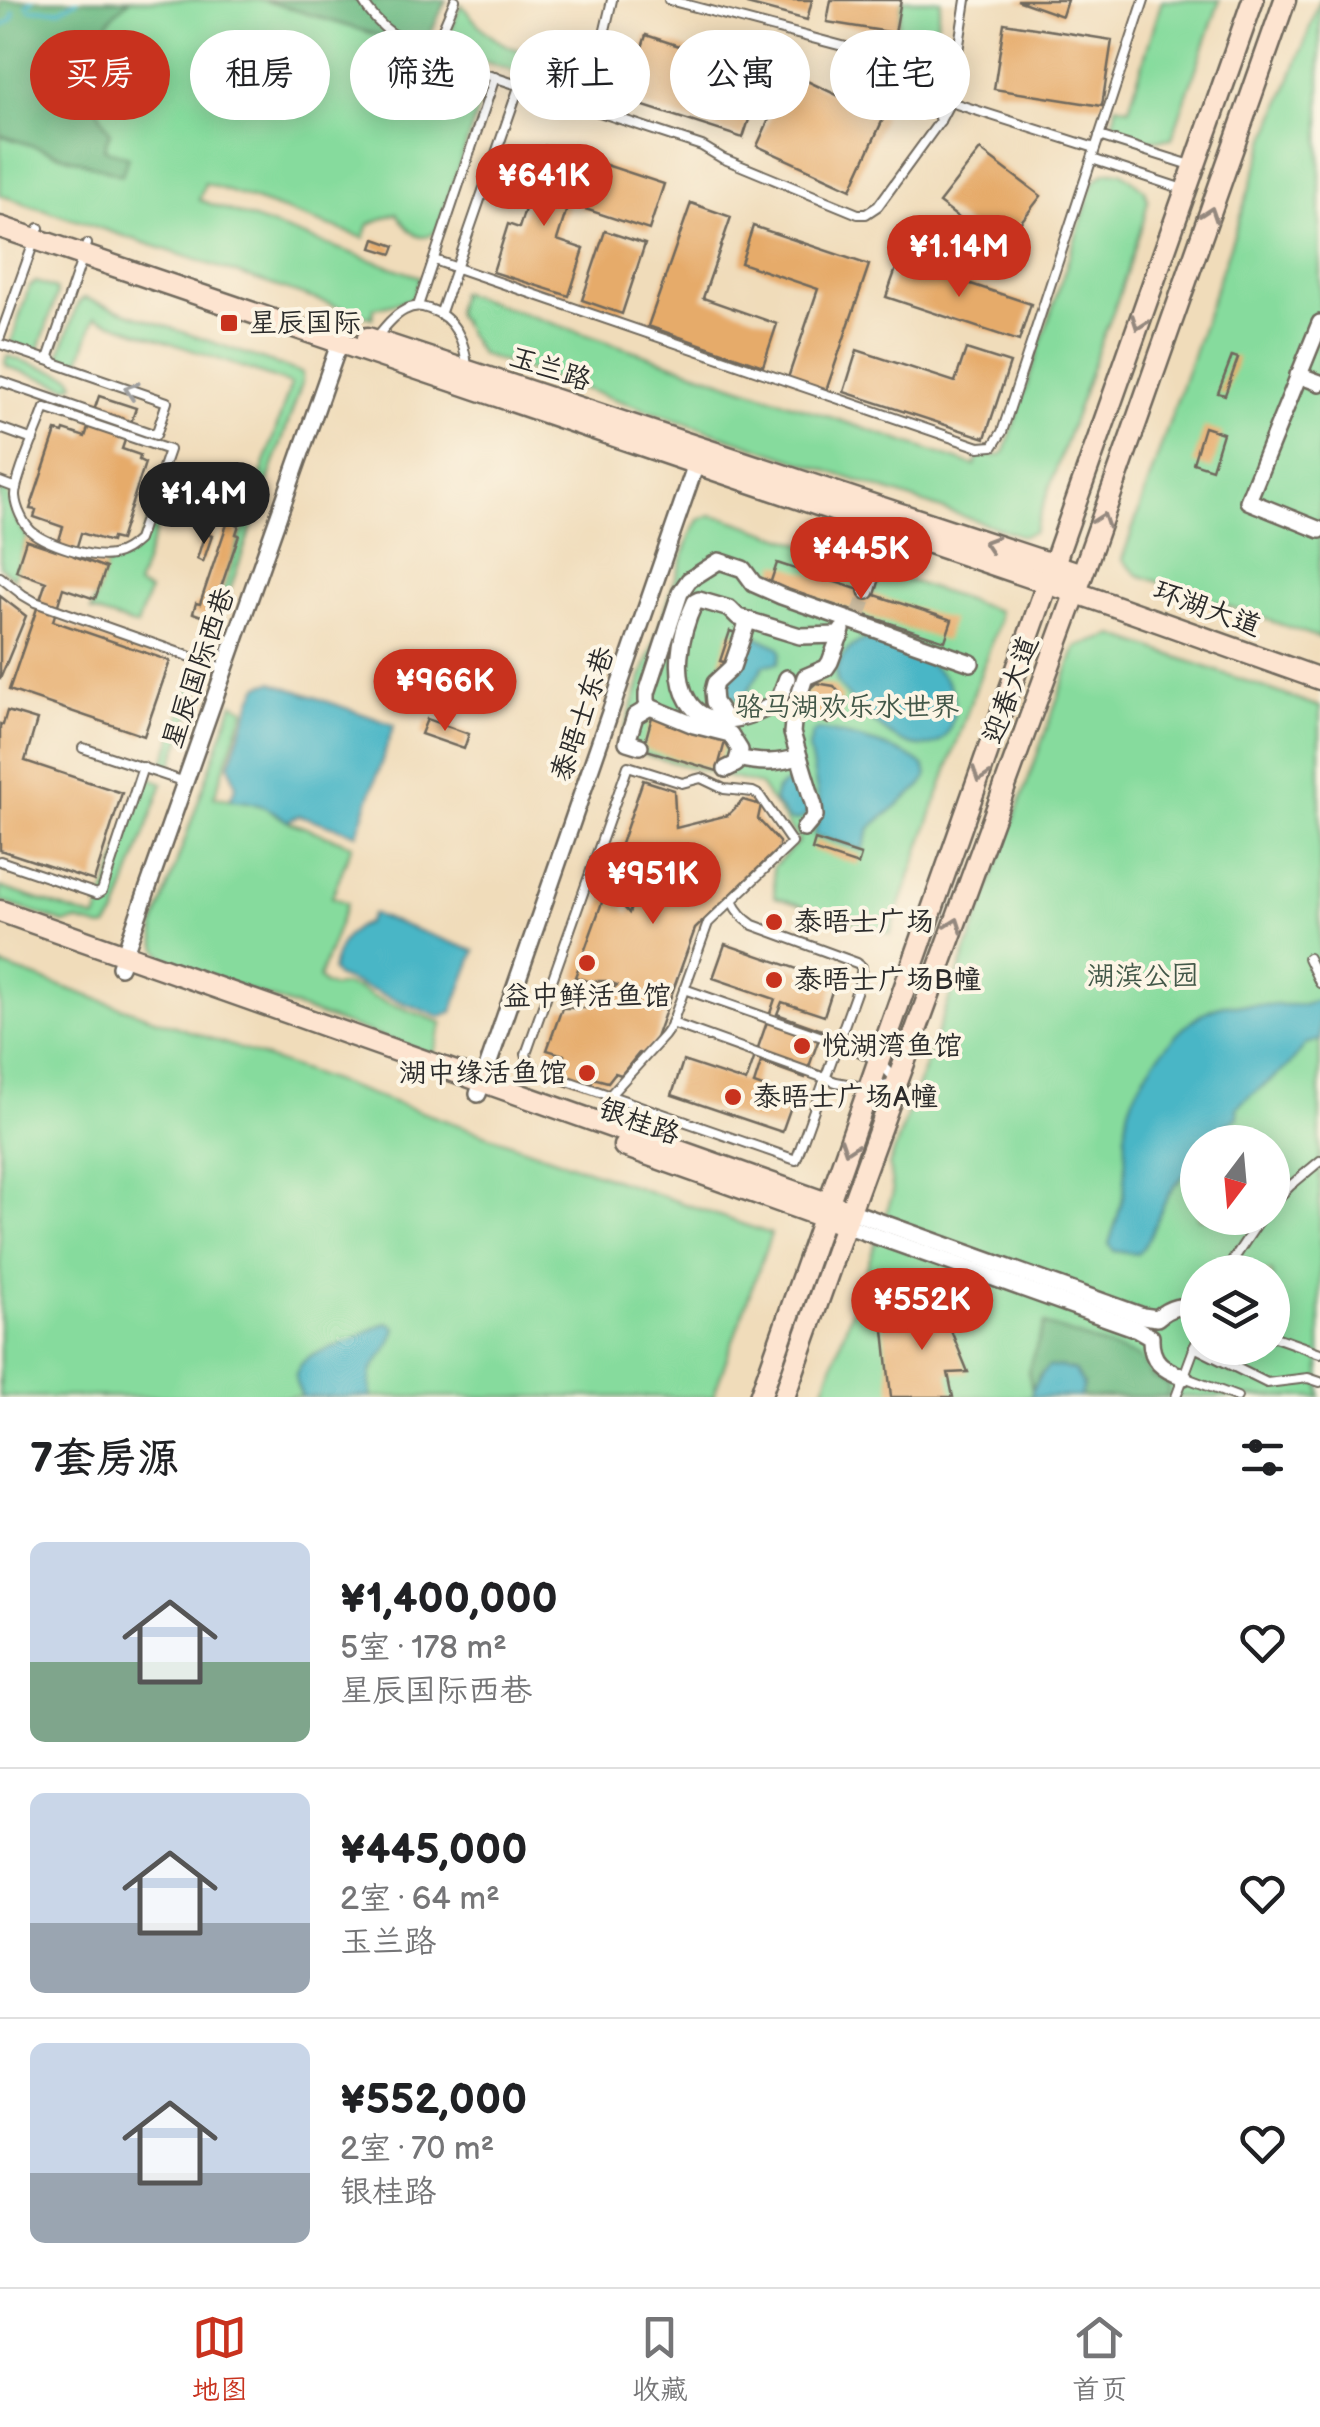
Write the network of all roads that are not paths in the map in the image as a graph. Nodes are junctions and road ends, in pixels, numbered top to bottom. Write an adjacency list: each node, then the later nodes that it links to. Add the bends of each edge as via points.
1 (362, 0): 9 (lane)
2 (455, 0): 10 (lane)
3 (669, 0): 13 (lane)
4 (966, 0): 12 (lane)
5 (1144, 0): 21 (lane)
6 (1252, 0): 24 (street, 迎春大道)
7 (1285, 0): 55 (street, 迎春大道, one-way to 7)
8 (612, 2): 11 (lane)
9 (386, 30)
10 (442, 30)
11 (605, 30)
12 (961, 30)
13 (830, 43)
14 (490, 75): 15 (lane)
15 (495, 77): 16 (lane); 30 (lane)
16 (510, 81)
17 (970, 108): 22 (lane)
18 (510, 113): 31 (lane)
19 (625, 120): 20 (lane, via 866,214)
20 (940, 120)
21 (1099, 136): 22 (lane); 24 (lane)
22 (1096, 148): 23 (lane)
23 (1092, 158): 25 (lane); 31 (lane, via 993,446 980,447)
24 (1194, 166): 25 (street, 迎春大道)
25 (1186, 190): 53 (street, 迎春大道, one-way to 53)
26 (0, 215): 28 (street, 玉兰路)
27 (0, 228): 28 (street, 玉兰路)
28 (36, 233): 29 (street, 玉兰路); 36 (lane)
29 (85, 250): 35 (street, 玉兰路); 39 (lane, via 49,356)
30 (434, 260): 31 (lane); 32 (lane)
31 (456, 267): 33 (lane)
32 (418, 306): 33 (lane); 38 (lane, via 392,319)
33 (441, 312): 41 (lane, via 465,348)
34 (1320, 323): 40 (street)
35 (342, 336): 38 (street, 玉兰路); 60 (street, 星辰国际西巷)
36 (0, 337)
37 (0, 344): 39 (lane)
38 (370, 346): 41 (street, 玉兰路)
39 (54, 363): 42 (lane, one-way to 39, via 156,435 167,402)
40 (1298, 375): 43 (street); 51 (street, via 1248,501)
41 (468, 378): 46 (street, 玉兰路); 53 (street, 玉兰路, one-way to 41)
42 (0, 381)
43 (1320, 383)
44 (0, 428): 45 (lane)
45 (34, 440): 48 (lane); 49 (lane, via 45,408 169,450)
46 (696, 464): 53 (street, 玉兰路); 86 (street, 泰晤士东巷)
47 (0, 482): 48 (lane)
48 (16, 488): 49 (lane, via 16,503 32,532 88,555 128,550)
49 (149, 508): 50 (lane)
50 (182, 518)
51 (1320, 530)
52 (877, 559): 56 (street)
53 (1050, 574): 55 (street, 玉兰路); 83 (street, 迎春大道, one-way to 83)
54 (0, 578): 60 (lane, via 35,602)
55 (1079, 584): 62 (street, 环湖大道); 85 (street, 迎春大道, one-way to 55)
56 (867, 591)
57 (748, 620): 58 (street, via 800,636 820,636); 64 (street, via 732,668 713,691); 64 (street, via 699,600 678,655 685,698 698,712)
58 (850, 623): 59 (street); 63 (street, via 763,589 743,570 719,561 680,593 647,693); 67 (street, via 830,662 805,678 800,690 791,723)
59 (970, 663)
60 (225, 669): 71 (street, 星辰国际西巷)
61 (787, 678): 64 (street, via 778,702)
62 (1320, 679)
63 (650, 707): 65 (street, via 635,716 628,742); 68 (street, via 730,734)
64 (727, 721)
65 (640, 746)
66 (83, 748): 69 (lane)
67 (799, 757): 68 (street, via 774,763); 72 (street, via 815,812)
68 (739, 758): 70 (street)
69 (144, 768): 71 (lane); 73 (lane, via 102,891)
70 (726, 770)
71 (185, 782): 78 (street, 星辰国际西巷)
72 (804, 829)
73 (0, 862)
74 (732, 901): 80 (lane, via 708,923); 82 (lane, via 754,925 862,967); 88 (lane, via 792,843 759,796 628,766 526,1054 540,1071)
75 (0, 911): 78 (street, 银桂路)
76 (0, 925): 78 (street, 银桂路)
77 (1308, 958): 79 (lane)
78 (122, 961): 86 (street, 银桂路)
79 (1320, 983)
80 (684, 988): 81 (lane); 82 (lane)
81 (672, 1023): 84 (lane); 88 (lane)
82 (838, 1043): 83 (lane); 84 (lane)
83 (878, 1062): 85 (lane); 87 (street, 迎春大道)
84 (826, 1078): 87 (lane); 89 (lane, via 796,1160)
85 (898, 1082): 87 (lane); 94 (street, 迎春大道)
86 (480, 1088): 90 (street, 银桂路); 93 (street, 银桂路)
87 (868, 1088): 93 (street, 迎春大道, one-way to 93)
88 (610, 1096): 89 (lane)
89 (640, 1106): 90 (lane)
90 (631, 1134): 93 (street, 银桂路)
91 (1320, 1161): 92 (lane)
92 (1290, 1186)
93 (826, 1210): 94 (street, 银桂路); 104 (street, 迎春大道)
94 (847, 1218): 96 (street, 银桂路); 97 (street, 银桂路); 105 (street, 迎春大道)
95 (1180, 1306): 96 (street, 银桂路)
96 (1157, 1318): 97 (street)
97 (1150, 1337): 102 (street, via 1154,1358)
98 (1290, 1342): 99 (lane)
99 (1320, 1353)
100 (1188, 1365): 102 (lane)
101 (1236, 1365): 103 (lane, via 1268,1383)
102 (1184, 1377): 106 (lane); 107 (lane)
103 (1320, 1382)
104 (760, 1397)
105 (784, 1397)
106 (1176, 1397)
107 (1237, 1397)

